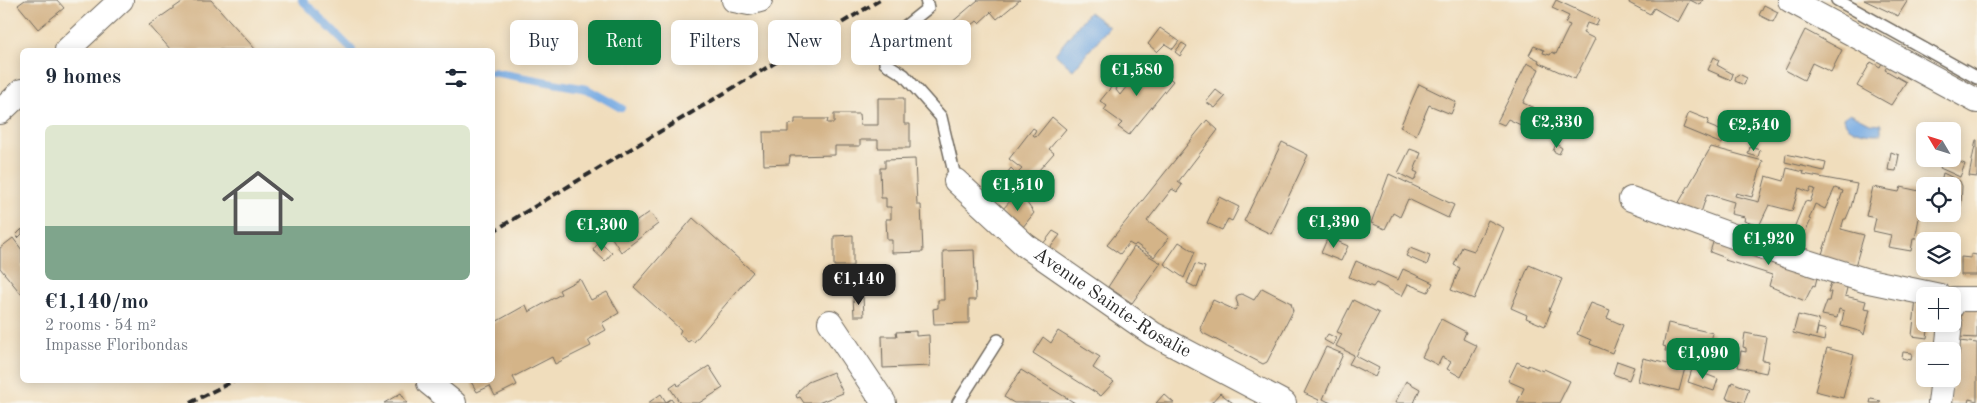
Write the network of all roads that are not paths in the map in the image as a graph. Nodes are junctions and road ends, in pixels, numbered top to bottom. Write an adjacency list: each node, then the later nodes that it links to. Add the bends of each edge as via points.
1 (121, 0): 7 (street)
2 (734, 0): 3 (street, via 749,3)
3 (760, 0)
4 (926, 0): 12 (lane, via 928,8 888,40 885,63 904,75 941,117)
5 (1790, 0): 10 (street)
6 (1837, 0): 8 (lane)
7 (69, 48)
8 (1977, 78)
9 (20, 93): 11 (street)
10 (1977, 101)
11 (0, 112)
12 (956, 181): 24 (street, Avenue Sainte-Rosalie, via 1025,245 1153,334)
13 (1631, 199): 14 (street, via 1788,256)
14 (1916, 292)
15 (1977, 299): 16 (street)
16 (1961, 300)
17 (830, 322): 22 (street)
18 (998, 340): 23 (lane)
19 (429, 383): 21 (street)
20 (1942, 387): 25 (street)
21 (454, 403)
22 (884, 403)
23 (958, 403)
24 (1284, 403)
25 (1940, 403)

